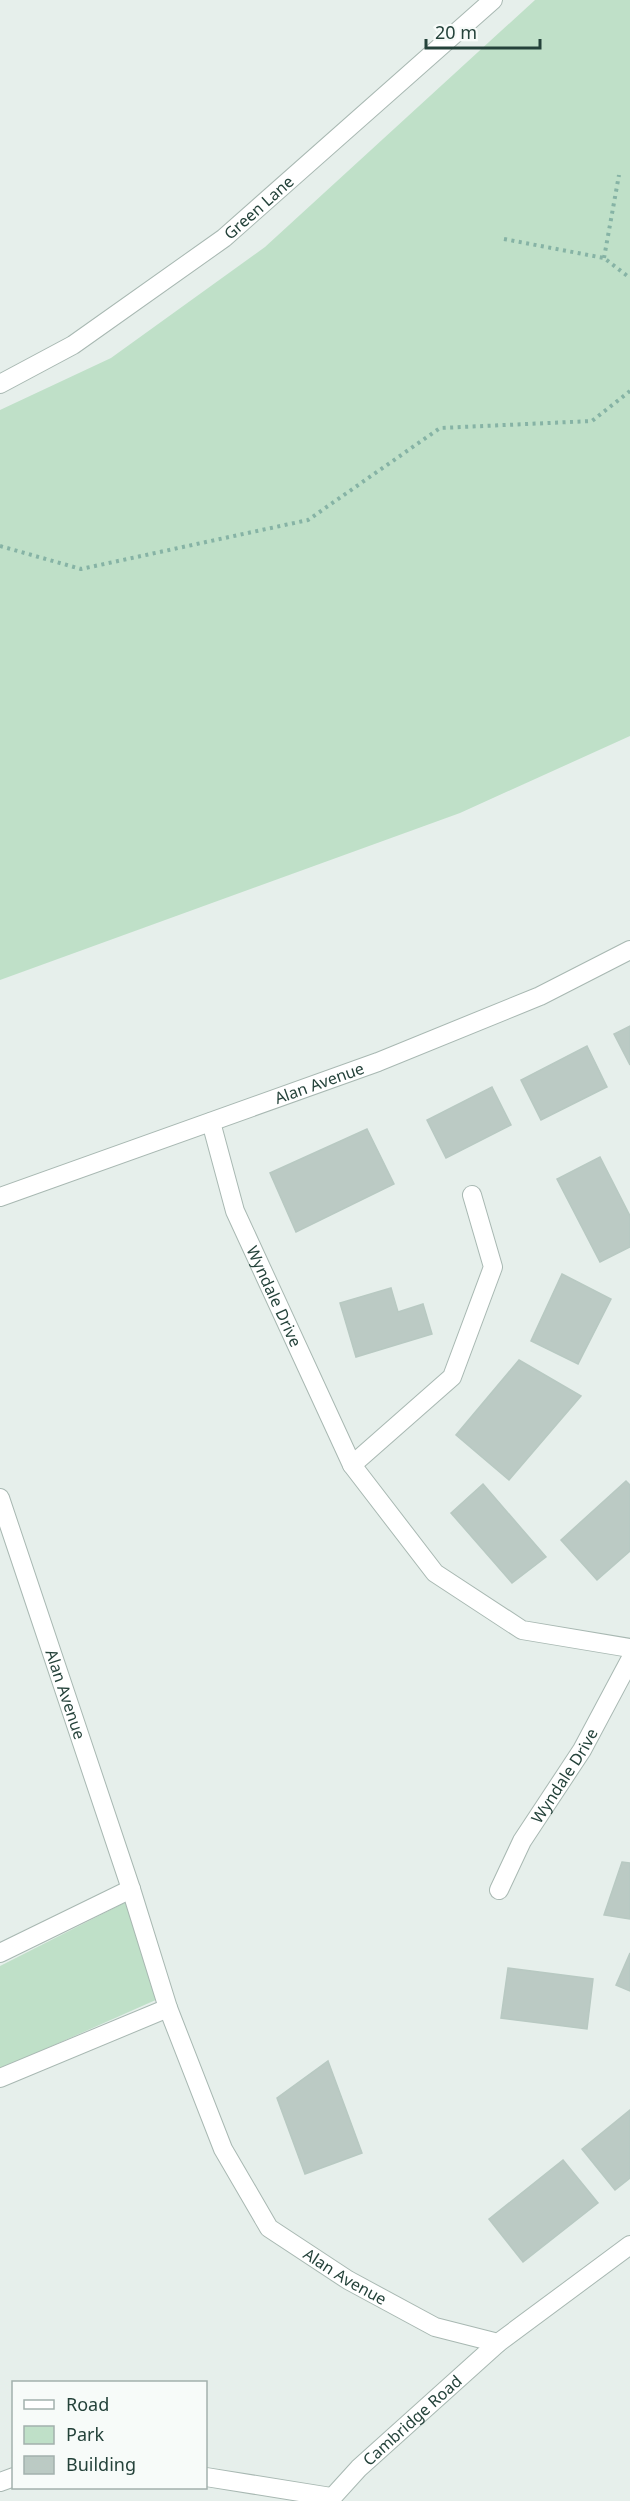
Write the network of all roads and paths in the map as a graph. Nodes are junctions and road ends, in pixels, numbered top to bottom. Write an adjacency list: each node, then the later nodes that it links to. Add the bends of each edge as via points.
1 (493, 0): 6 (street, Green Lane, via 224,238 73,345)
2 (619, 175): 4 (path)
3 (504, 239): 4 (path)
4 (604, 258): 5 (path)
5 (630, 278)
6 (0, 384)
7 (630, 391): 8 (path, via 592,421 440,428 308,520 81,569)
8 (0, 546)
9 (630, 950): 10 (street, Alan Avenue, via 529,1000 378,1062)
10 (211, 1122): 12 (street, Alan Avenue); 13 (street, Wyndale Drive, via 235,1211)
11 (472, 1195): 13 (street, via 493,1267 452,1377)
12 (0, 1197)
13 (352, 1465): 15 (street, Wyndale Drive, via 435,1572 522,1630)
14 (0, 1498): 17 (street, Alan Avenue)
15 (630, 1648)
16 (630, 1660): 18 (street, Wyndale Drive, via 582,1750 522,1841)
17 (131, 1889): 19 (street); 20 (street, Alan Avenue)
18 (499, 1890)
19 (0, 1953)
20 (168, 2008): 21 (street); 23 (street, Alan Avenue, via 223,2149 269,2228 348,2280 435,2327)
21 (0, 2078)
22 (630, 2245): 23 (street)
23 (498, 2343): 25 (street, Cambridge Road)
24 (207, 2477): 25 (street)
25 (330, 2499)

